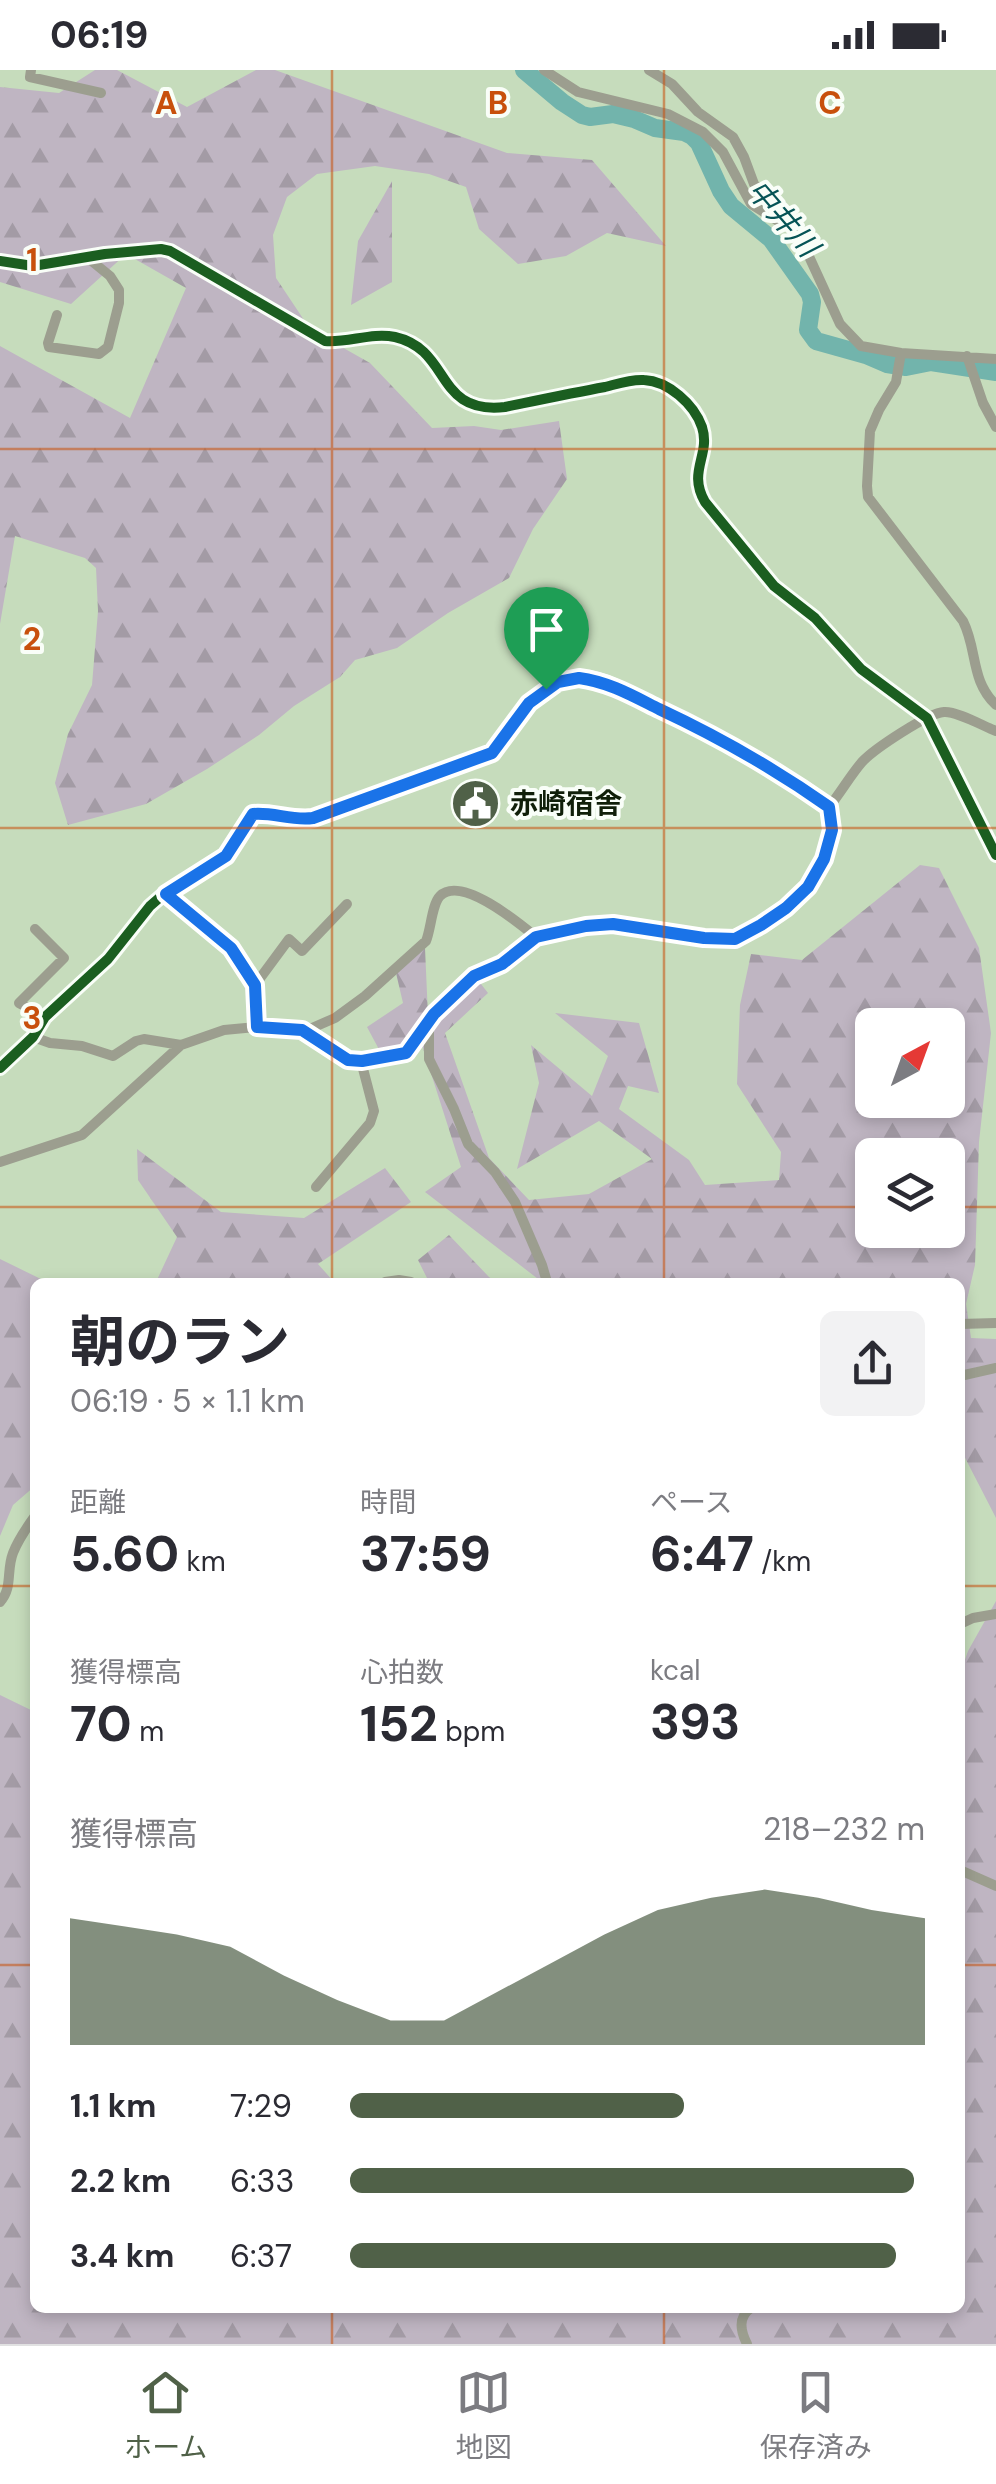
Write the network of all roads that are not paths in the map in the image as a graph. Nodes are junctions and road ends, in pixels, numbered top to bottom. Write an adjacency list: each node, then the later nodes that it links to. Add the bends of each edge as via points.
1 (32, 70): 4 (street, via 30,77)
2 (544, 70): 5 (street, via 578,92 668,114 703,132 723,152 751,204)
3 (649, 70): 5 (street, via 733,138 754,184 790,216)
4 (100, 93)
5 (789, 228): 11 (street, via 801,239 851,338)
6 (88, 258): 7 (street, via 33,266); 8 (street, via 119,290 108,347 99,354 50,347); 14 (street, via 170,251 325,341 395,337 428,355 451,390 474,407 506,407 644,380 670,389 703,429 696,480 705,502 774,586 869,675)
7 (0, 261)
8 (56, 315)
9 (967, 358): 10 (street); 11 (street); 12 (street)
10 (996, 359)
11 (900, 361): 13 (street, via 870,431 868,497 963,621 978,679)
12 (996, 427)
13 (996, 704)
14 (927, 718): 15 (street, via 951,712); 16 (street, via 867,756); 17 (street)
15 (996, 732)
16 (829, 807): 18 (street, via 686,722 617,687 579,678 558,682 529,703 492,753 313,818 253,814 226,856); 21 (street, via 832,830 808,887 735,939 613,924)
17 (996, 854)
18 (166, 894): 22 (street, via 231,948); 23 (street)
19 (347, 904): 22 (street, via 302,951 289,939)
20 (36, 929): 23 (street, via 64,958 19,1003)
21 (536, 937): 24 (street, via 474,976); 26 (street, via 468,892 448,891 435,904 426,941 335,1018)
22 (255, 985): 25 (street)
23 (44, 1017): 27 (street)
24 (430, 1020): 29 (street, via 406,1053); 33 (street, via 430,1059 468,1144 515,1202)
25 (257, 1027): 26 (street); 28 (street)
26 (302, 1030): 29 (street, via 348,1060)
27 (33, 1037): 28 (street, via 113,1056 136,1041); 30 (street)
28 (181, 1044): 31 (street, via 82,1136)
29 (362, 1061): 32 (street, via 374,1111 370,1123)
30 (0, 1068)
31 (0, 1162)
32 (316, 1188)
33 (545, 1278)
34 (996, 1323): 35 (street)
35 (965, 1324)
36 (996, 1368): 37 (street)
37 (965, 1375)
38 (30, 1524): 39 (street, via 14,1550)
39 (0, 1602)
40 (996, 1614): 41 (street)
41 (965, 1622)
42 (965, 1872): 43 (street)
43 (996, 1886)
44 (745, 2313): 45 (street)
45 (747, 2344)

